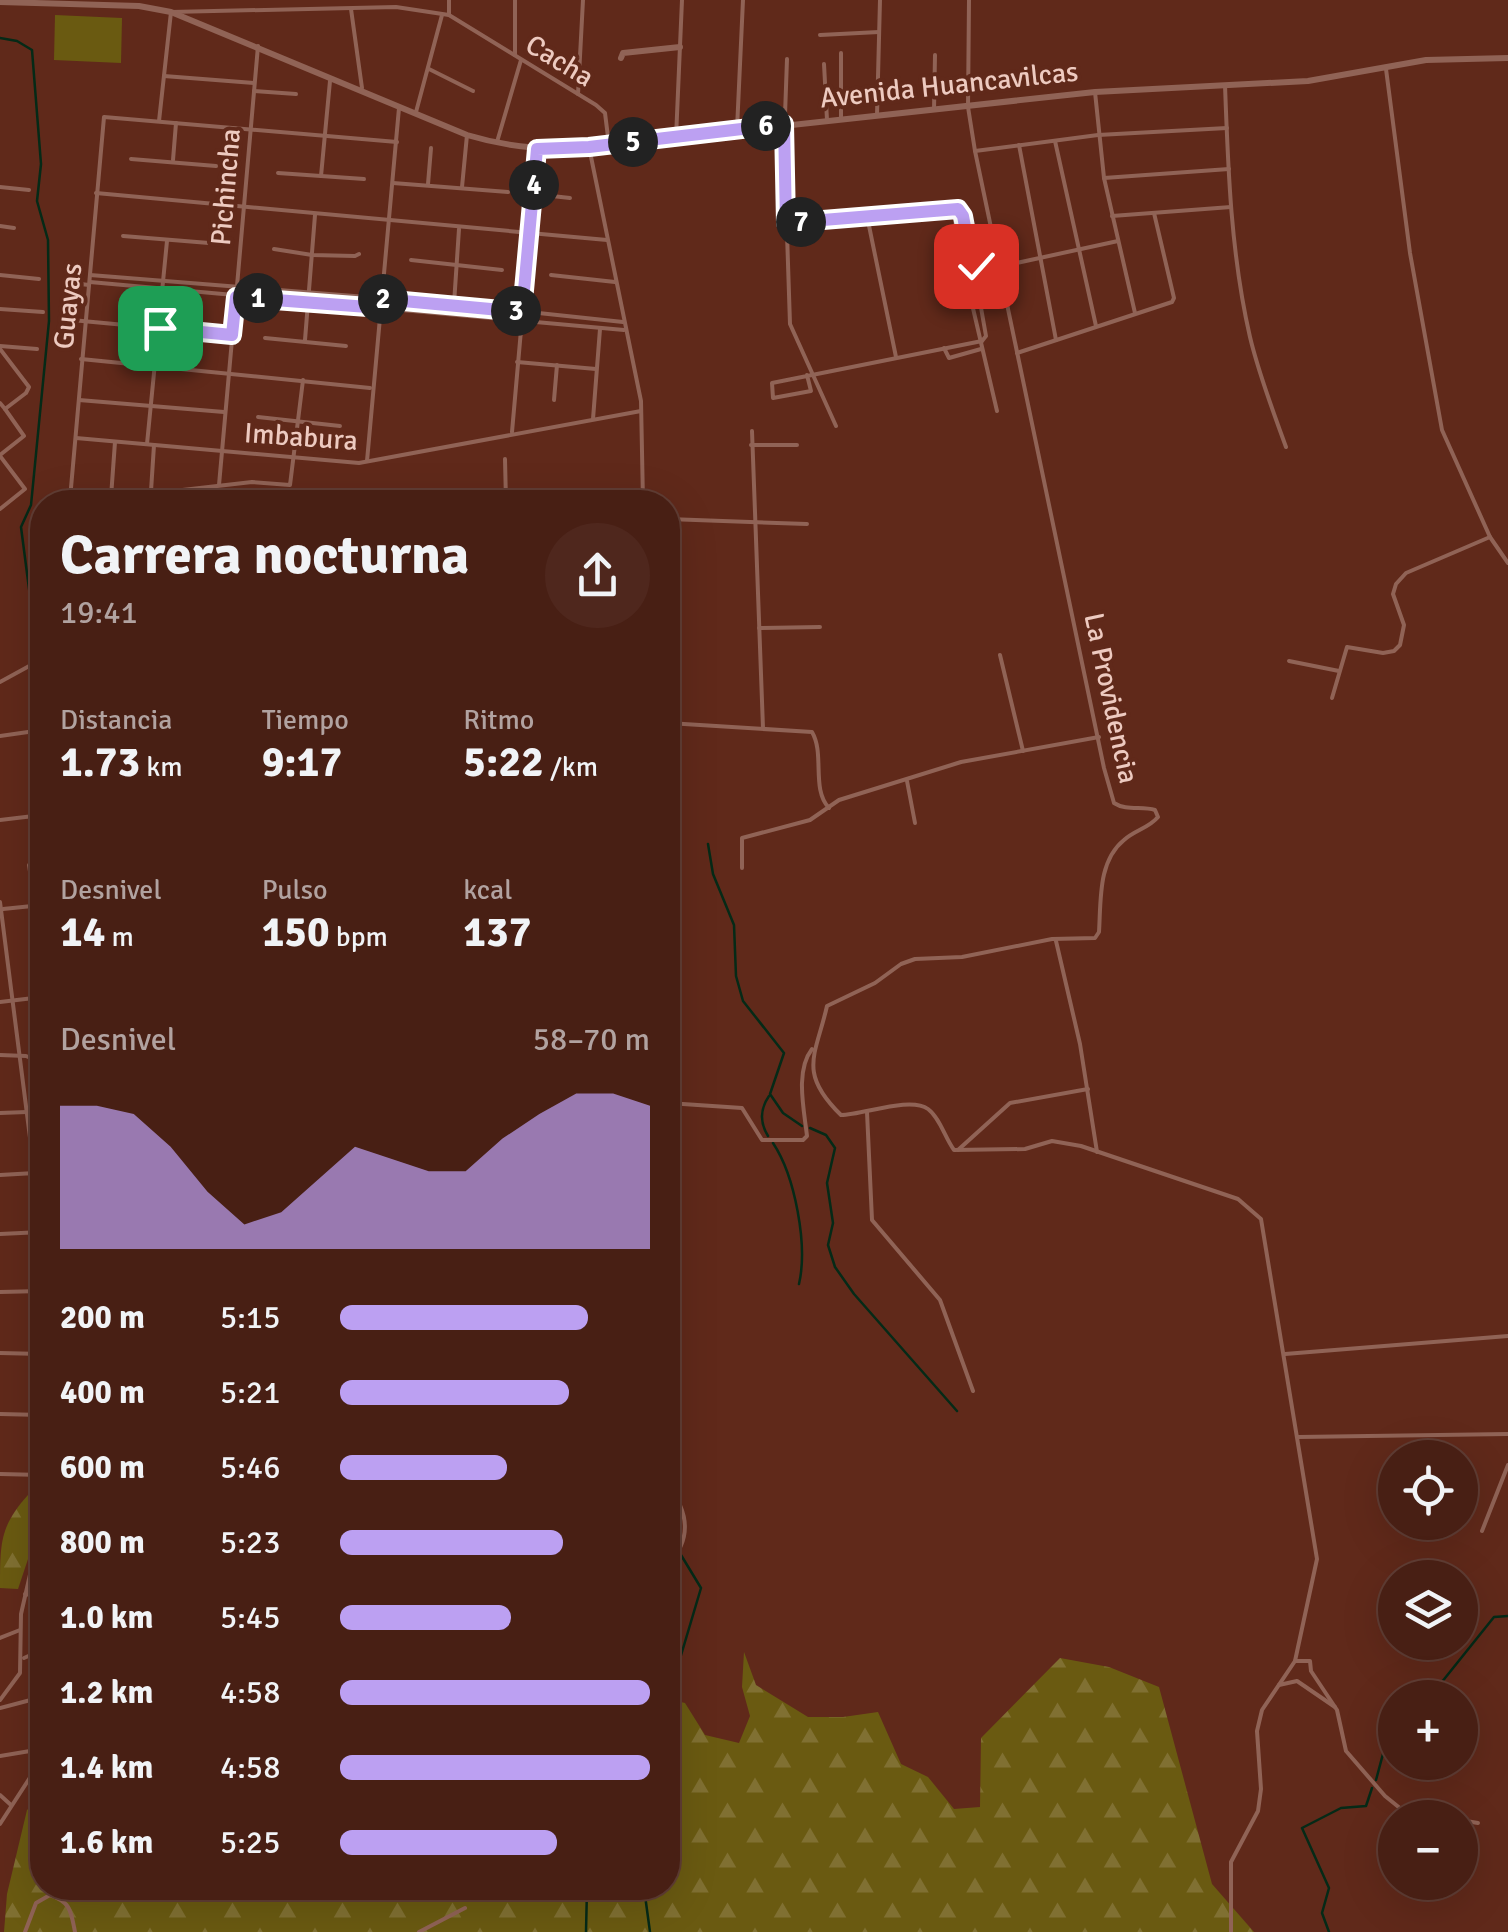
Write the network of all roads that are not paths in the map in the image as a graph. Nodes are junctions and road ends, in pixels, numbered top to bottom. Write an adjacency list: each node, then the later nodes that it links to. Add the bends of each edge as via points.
1 (183, 0): 19 (street)
2 (262, 0): 16 (street)
3 (292, 0): 17 (street)
4 (366, 0): 15 (street)
5 (449, 0): 21 (street)
6 (515, 0): 28 (street)
7 (583, 0): 45 (street)
8 (682, 0): 25 (street)
9 (743, 0): 58 (street)
10 (880, 0): 22 (street)
11 (969, 0): 47 (street, La Providencia)
12 (26, 1): 13 (street, Avenida Huancavilcas); 14 (street, Avenida Huancavilcas)
13 (0, 2)
14 (91, 2): 20 (street, Avenida Huancavilcas)
15 (367, 7): 18 (street, Cacha); 21 (street, Cacha)
16 (262, 8): 17 (street, Cacha); 19 (street, Cacha)
17 (293, 8): 18 (street, Cacha)
18 (350, 8): 40 (street)
19 (184, 10): 20 (street, Cacha)
20 (170, 12): 24 (street, Avenida Huancavilcas); 36 (street)
21 (446, 15): 28 (street, Cacha); 34 (street)
22 (879, 32): 23 (street); 50 (street)
23 (820, 35)
24 (258, 46): 37 (street, Avenida Huancavilcas); 38 (street, Pichincha)
25 (680, 47): 29 (street); 62 (street)
26 (840, 53): 51 (street)
27 (935, 55): 48 (street)
28 (515, 56): 31 (street, Cacha)
29 (621, 58)
30 (1508, 58): 35 (street, Avenida Huancavilcas)
31 (521, 60): 45 (street, Cacha); 67 (street)
32 (786, 60): 55 (street)
33 (824, 64): 52 (street)
34 (429, 69): 42 (street); 49 (street)
35 (1386, 69): 39 (street, Avenida Huancavilcas); 208 (street, via 1442,430)
36 (164, 76): 38 (street); 53 (street)
37 (331, 76): 40 (street, Avenida Huancavilcas); 59 (street)
38 (255, 83): 41 (street, Pichincha)
39 (1225, 85): 43 (street, Avenida Huancavilcas); 56 (street)
40 (362, 88): 46 (street, Avenida Huancavilcas)
41 (254, 91): 44 (street); 57 (street, Pichincha)
42 (473, 91)
43 (1095, 92): 47 (street, Avenida Huancavilcas); 61 (street)
44 (296, 94)
45 (578, 94): 68 (street, Cacha, via 605,113)
46 (399, 104): 49 (street, Avenida Huancavilcas); 66 (street)
47 (968, 106): 48 (street, Avenida Huancavilcas); 73 (street, La Providencia)
48 (934, 110): 50 (street, Avenida Huancavilcas)
49 (416, 112): 60 (street, Avenida Huancavilcas)
50 (877, 115): 51 (street, Avenida Huancavilcas)
51 (841, 118): 52 (street, Avenida Huancavilcas)
52 (827, 120): 55 (street, Avenida Huancavilcas)
53 (159, 121): 54 (street); 87 (street, Guayas, via 104,117)
54 (176, 123): 57 (street); 75 (street)
55 (784, 124): 58 (street, Avenida Huancavilcas); 64 (street)
56 (1228, 128): 61 (street); 77 (street)
57 (250, 129): 59 (street); 92 (street, Pichincha)
58 (736, 129): 62 (street, Avenida Huancavilcas)
59 (326, 135): 66 (street); 79 (street)
60 (467, 135): 67 (street, Avenida Huancavilcas); 85 (street)
61 (1098, 135): 65 (street); 80 (street)
62 (676, 138): 68 (street, Avenida Huancavilcas)
63 (753, 138): 64 (street)
64 (784, 140): 99 (street)
65 (1054, 141): 69 (street); 110 (street)
66 (396, 142): 82 (street)
67 (497, 143): 72 (street, Avenida Huancavilcas)
68 (609, 145): 70 (street, Avenida Huancavilcas)
69 (1019, 145): 73 (street); 113 (street)
70 (589, 147): 72 (street, Avenida Huancavilcas); 106 (street)
71 (431, 148): 83 (street)
72 (537, 149): 89 (street)
73 (975, 151): 118 (street, La Providencia)
74 (131, 159): 75 (street)
75 (174, 160): 76 (street)
76 (216, 166)
77 (1229, 169): 80 (street); 91 (street)
78 (278, 173): 79 (street)
79 (321, 176): 81 (street)
80 (1104, 178): 97 (street)
81 (364, 179)
82 (392, 183): 83 (street); 98 (street)
83 (428, 184): 85 (street)
84 (0, 187): 86 (street)
85 (462, 188): 88 (street)
86 (28, 190)
87 (96, 192): 92 (street); 124 (street, Guayas)
88 (508, 192)
89 (534, 194): 90 (street); 103 (street)
90 (570, 198)
91 (1231, 207): 94 (street); 191 (street, via 1250,340)
92 (244, 208): 95 (street); 129 (street, Pichincha)
93 (953, 209): 96 (street); 115 (street, via 963,216); 116 (street)
94 (1154, 212): 97 (street); 140 (street, via 1174,298)
95 (315, 214): 98 (street); 112 (street)
96 (867, 216): 99 (street); 160 (street)
97 (1112, 216): 107 (street)
98 (388, 222): 102 (street); 133 (street)
99 (786, 223): 166 (street, via 790,324)
100 (0, 226): 101 (street)
101 (14, 228)
102 (459, 228): 103 (street); 117 (street)
103 (530, 234): 106 (street); 139 (street)
104 (122, 236): 105 (street)
105 (167, 240): 108 (street); 123 (street)
106 (607, 240): 126 (street)
107 (1118, 241): 110 (street); 140 (street)
108 (209, 244)
109 (274, 249): 112 (street)
110 (1076, 250): 113 (street); 145 (street)
111 (359, 254): 112 (street)
112 (312, 255): 131 (street)
113 (1039, 258): 118 (street); 152 (street)
114 (411, 260): 117 (street)
115 (972, 264): 116 (street); 127 (street, via 981,273)
116 (963, 265): 128 (street, via 958,278)
117 (456, 267): 119 (street); 135 (street)
118 (998, 267): 159 (street, La Providencia)
119 (502, 270)
120 (0, 274): 122 (street)
121 (551, 274): 126 (street)
122 (39, 279)
123 (162, 280): 124 (street); 129 (street); 130 (street)
124 (90, 281): 125 (street); 130 (street); 142 (street, Guayas)
125 (64, 282)
126 (615, 282): 144 (street)
127 (977, 285): 128 (street); 153 (street)
128 (968, 287): 153 (street)
129 (237, 288): 131 (street); 132 (street, Pichincha)
130 (162, 289): 132 (street); 146 (street)
131 (309, 293): 133 (street); 134 (street)
132 (236, 297): 134 (street); 149 (street, Pichincha)
133 (382, 299): 135 (street); 136 (street)
134 (308, 302): 136 (street); 151 (street)
135 (454, 304): 139 (street)
136 (381, 308): 143 (street); 170 (street)
137 (0, 309): 138 (street)
138 (43, 312)
139 (522, 312): 143 (street); 144 (street)
140 (1135, 313): 145 (street)
141 (61, 319): 142 (street)
142 (85, 322): 146 (street); 161 (street, Guayas)
143 (521, 322): 147 (street); 162 (street)
144 (623, 322): 148 (street)
145 (1096, 326): 152 (street)
146 (160, 328): 149 (street); 163 (street)
147 (600, 329): 148 (street); 165 (street)
148 (624, 330): 178 (street)
149 (232, 335): 167 (street, Pichincha)
150 (265, 338): 151 (street)
151 (304, 340): 154 (street)
152 (1056, 340): 159 (street)
153 (982, 341): 156 (street); 157 (street)
154 (346, 346)
155 (0, 348): 158 (street); 175 (street, via 29,387)
156 (944, 348): 157 (street, via 949,358); 160 (street)
157 (983, 348): 176 (street)
158 (36, 349)
159 (1017, 353): 222 (street, La Providencia)
160 (896, 358): 166 (street)
161 (81, 359): 163 (street); 171 (street, Guayas)
162 (517, 362): 164 (street); 185 (street)
163 (155, 365): 167 (street); 174 (street)
164 (557, 365): 165 (street); 172 (street)
165 (596, 369): 180 (street)
166 (815, 374): 168 (street); 183 (street)
167 (228, 375): 169 (street); 177 (street, Pichincha)
168 (807, 376): 168 (street, via 809,392 774,398 771,384)
169 (302, 380): 170 (street); 181 (street)
170 (372, 388): 196 (street)
171 (80, 400): 174 (street); 186 (street, Guayas)
172 (554, 400)
173 (0, 403): 175 (street)
174 (152, 406): 177 (street); 189 (street)
175 (5, 409): 193 (street, via 24,436)
176 (997, 411)
177 (224, 412): 192 (street, Pichincha)
178 (640, 412): 180 (street, Imbabura); 203 (street)
179 (258, 416): 181 (street)
180 (593, 419): 185 (street, Imbabura)
181 (298, 421): 182 (street); 194 (street)
182 (340, 426)
183 (836, 426)
184 (752, 431): 188 (street)
185 (512, 432): 196 (street, Imbabura)
186 (75, 438): 187 (street, Imbabura); 198 (street, Guayas)
187 (115, 442): 189 (street, Imbabura); 199 (street)
188 (752, 444): 190 (street); 206 (street)
189 (150, 445): 192 (street, Imbabura); 200 (street)
190 (797, 445)
191 (1286, 447)
192 (220, 450): 194 (street, Imbabura); 197 (street, Pichincha)
193 (0, 455): 204 (street, via 25,489)
194 (294, 459): 196 (street, Imbabura); 197 (street, via 290,484)
195 (504, 459): 202 (street)
196 (367, 461)
197 (219, 485): 201 (street)
198 (71, 490)
199 (112, 490)
200 (150, 490)
201 (170, 490)
202 (505, 490)
203 (643, 490)
204 (0, 509)
205 (680, 519): 206 (street)
206 (755, 522): 207 (street); 211 (street)
207 (807, 524)
208 (1490, 537): 209 (street); 215 (street, via 1406,573 1394,594 1404,625 1400,645 1383,653 1347,647)
209 (1508, 563)
210 (820, 626): 211 (street)
211 (759, 628): 219 (street)
212 (1000, 655): 223 (street)
213 (1289, 660): 215 (street)
214 (30, 667): 216 (street)
215 (1339, 670): 217 (street)
216 (0, 682)
217 (1332, 698)
218 (680, 725): 219 (street)
219 (763, 728): 225 (street, via 814,733)
220 (30, 732): 221 (street)
221 (0, 736)
222 (1099, 738): 223 (street); 233 (street, La Providencia, via 1114,803 1146,807 1158,817 1112,853 1098,936)
223 (1023, 751): 224 (street, via 972,759)
224 (907, 781): 225 (street); 228 (street)
225 (829, 808): 229 (street, via 810,820 742,838)
226 (30, 816): 227 (street)
227 (0, 820)
228 (916, 823)
229 (742, 868)
230 (0, 902): 232 (street)
231 (30, 907): 232 (street)
232 (0, 910): 235 (street)
233 (1055, 939): 237 (street, La Providencia, via 901,964 827,1006); 241 (street)
234 (30, 998): 235 (street)
235 (14, 1001): 236 (street); 239 (street)
236 (0, 1002)
237 (812, 1049): 242 (street, La Providencia, via 805,1060 803,1140 761,1140 744,1108); 244 (street, via 818,1085 838,1113)
238 (0, 1056): 239 (street)
239 (21, 1056): 240 (street); 243 (street)
240 (30, 1059)
241 (1088, 1089): 247 (street); 249 (street, via 1010,1103)
242 (680, 1104)
243 (27, 1112): 245 (street); 246 (street)
244 (867, 1112): 249 (street, via 922,1106); 261 (street, via 872,1220 940,1300)
245 (0, 1113)
246 (30, 1132)
247 (1095, 1139): 248 (street); 250 (street)
248 (1081, 1146): 249 (street, via 1052,1141 1025,1149); 250 (street)
249 (958, 1151)
250 (1097, 1152): 260 (street, via 1238,1199 1254,1212 1264,1227)
251 (30, 1173): 252 (street)
252 (0, 1175)
253 (30, 1233): 254 (street)
254 (0, 1234)
255 (0, 1292): 256 (street)
256 (30, 1292)
257 (1508, 1336): 260 (street)
258 (0, 1354): 259 (street)
259 (30, 1354)
260 (1285, 1354): 265 (street)
261 (973, 1391)
262 (0, 1414): 263 (street)
263 (30, 1415)
264 (1508, 1434): 265 (street)
265 (1298, 1437): 279 (street, via 1317,1559)
266 (1508, 1465): 270 (street)
267 (0, 1474): 268 (street)
268 (30, 1475)
269 (680, 1508): 271 (street, via 687,1534)
270 (1482, 1531)
271 (680, 1549)
272 (30, 1571): 273 (street)
273 (25, 1594): 274 (street); 275 (street)
274 (30, 1595)
275 (20, 1630): 276 (street); 278 (street)
276 (0, 1638)
277 (30, 1655): 278 (street)
278 (23, 1658): 281 (street, via 18,1678)
279 (1296, 1661): 280 (street); 283 (street, via 1309,1660)
280 (1276, 1687): 283 (street, via 1297,1681); 298 (street, via 1257,1731 1258,1811 1230,1862)
281 (0, 1700)
282 (30, 1701): 284 (street)
283 (1336, 1707): 289 (street, via 1346,1751)
284 (0, 1708)
285 (30, 1751): 286 (street)
286 (0, 1756)
287 (30, 1778): 290 (street)
288 (0, 1795): 290 (street)
289 (1390, 1800)
290 (12, 1806): 291 (street)
291 (0, 1824)
292 (40, 1900): 295 (street)
293 (63, 1900): 296 (street, via 72,1909)
294 (465, 1908): 297 (street)
295 (25, 1932)
296 (75, 1932)
297 (418, 1932)
298 (1230, 1932)

